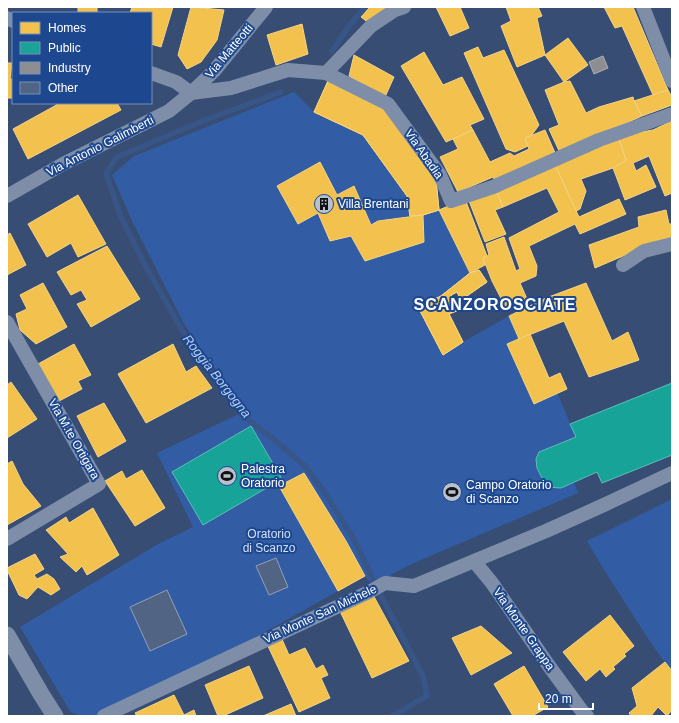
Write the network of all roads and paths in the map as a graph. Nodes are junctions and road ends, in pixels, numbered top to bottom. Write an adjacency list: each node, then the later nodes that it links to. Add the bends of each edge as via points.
1 (266, 7): 7 (street, Via Matteotti, via 214,71)
2 (404, 7): 4 (street, via 371,26)
3 (643, 7): 6 (street)
4 (326, 73): 7 (street, Via Abadia, via 288,70 231,88); 8 (street, Via Abadia, via 388,104 440,175 451,201 493,187 599,140)
5 (152, 74): 7 (street, via 176,82)
6 (672, 81)
7 (191, 93): 9 (street, Via Antonio Galimberti, via 169,111 63,164)
8 (672, 114)
9 (7, 196)
10 (672, 244): 11 (street, via 644,251)
11 (623, 265)
12 (7, 322): 14 (street, Via M.te Ortigara, via 99,484)
13 (672, 473): 15 (street, Via Monte San Michele, via 603,506)
14 (7, 539)
15 (474, 561): 18 (street, Via Monte San Michele, via 414,586 380,586); 19 (street, Via Monte Grappa)
16 (8, 638): 17 (street)
17 (55, 716)
18 (104, 716)
19 (587, 716)

